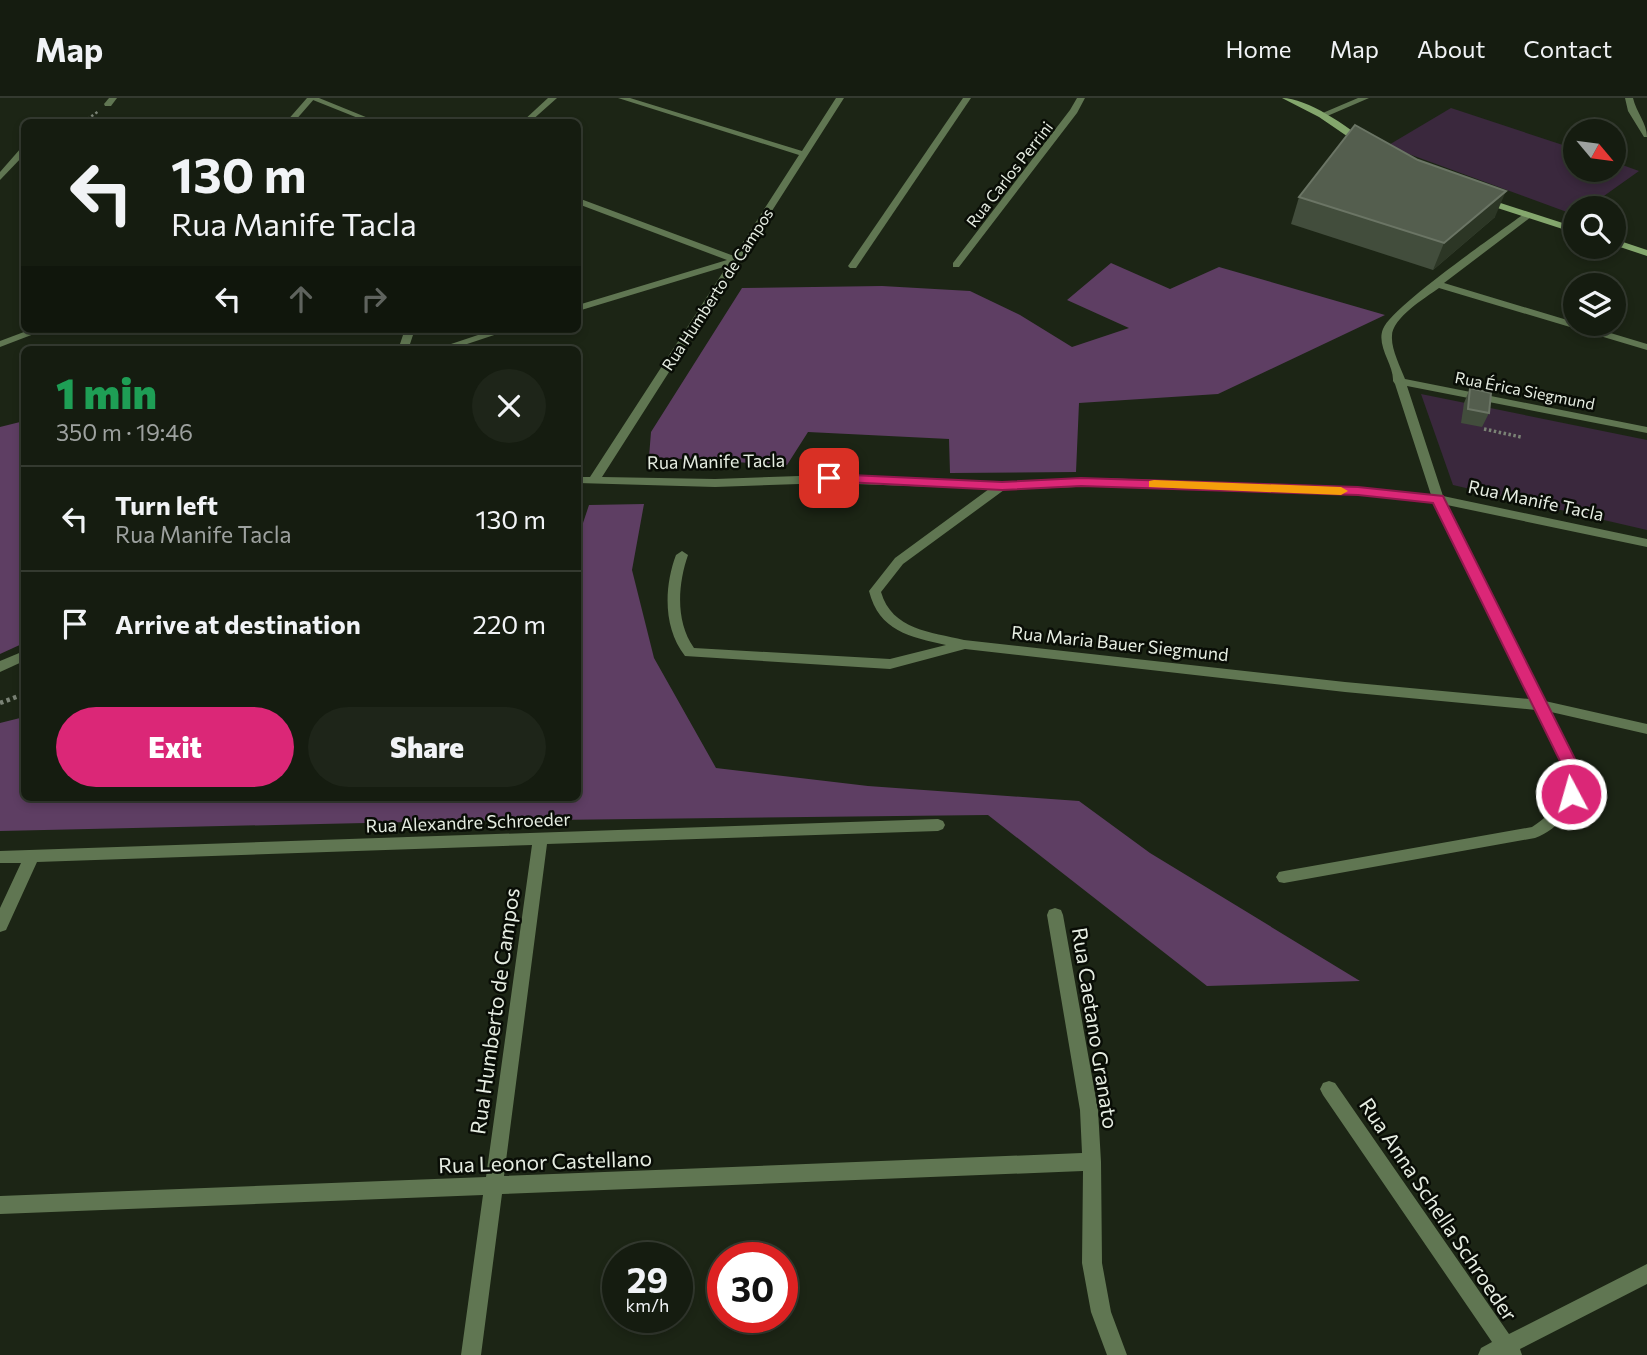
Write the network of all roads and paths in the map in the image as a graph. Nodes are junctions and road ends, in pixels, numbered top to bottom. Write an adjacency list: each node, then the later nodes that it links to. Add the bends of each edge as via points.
1 (312, 98): 11 (street); 12 (street)
2 (553, 98): 13 (street)
3 (622, 98): 17 (street)
4 (840, 98): 17 (street, Rua Humberto de Campos)
5 (967, 98): 27 (street)
6 (1081, 98): 26 (street, Rua Carlos Perrini)
7 (1286, 98): 10 (main road)
8 (1365, 98): 10 (street)
9 (1629, 98): 14 (street)
10 (1322, 116): 15 (main road)
11 (293, 119)
12 (366, 119)
13 (529, 119)
14 (1647, 135)
15 (1369, 147)
16 (21, 153): 18 (street)
17 (804, 154): 25 (street, Rua Humberto de Campos)
18 (0, 177)
19 (1476, 198): 21 (main road)
20 (581, 202): 25 (street)
21 (1528, 215): 22 (main road); 28 (street)
22 (1563, 226)
23 (1626, 246): 24 (main road)
24 (1647, 253)
25 (736, 260): 29 (street); 40 (street, Rua Humberto de Campos)
26 (956, 265)
27 (853, 266)
28 (1436, 284): 34 (street); 35 (street, via 1402,310 1388,328 1386,338)
29 (581, 307)
30 (31, 333): 32 (street)
31 (494, 333): 33 (street)
32 (0, 344)
33 (451, 346)
34 (1647, 347)
35 (1398, 381): 37 (street, Rua Érica Siegmund); 42 (street)
36 (1484, 429): 38 (path)
37 (1647, 430)
38 (1521, 437)
39 (581, 480): 40 (street, Rua Manife Tacla)
40 (594, 480): 41 (street, Rua Manife Tacla, via 715,483 829,478)
41 (1002, 486): 42 (street, Rua Manife Tacla, via 1100,482 1358,491); 45 (street, via 899,561 875,591 876,604 886,618 903,628)
42 (1438, 499): 43 (street, Rua Manife Tacla); 50 (street)
43 (1647, 543)
44 (682, 555): 45 (street, Rua Maria Bauer Siegmund, via 675,575 675,608 690,653 890,664)
45 (965, 644): 50 (street, Rua Maria Bauer Siegmund)
46 (21, 657): 47 (street)
47 (0, 667)
48 (21, 695): 49 (path)
49 (0, 703)
50 (1541, 705): 51 (street, Rua Maria Bauer Siegmund); 56 (street, via 1572,777 1571,794 1551,823 1516,837)
51 (1647, 729)
52 (938, 825): 53 (street, Rua Alexandre Schroeder)
53 (540, 839): 54 (street, Rua Alexandre Schroeder); 61 (street, Rua Humberto de Campos)
54 (32, 856): 55 (street, Rua Alexandre Schroeder); 58 (street)
55 (0, 857)
56 (1284, 877)
57 (1055, 915): 60 (street, Rua Caetano Granato, via 1089,1110)
58 (0, 925)
59 (1329, 1089): 64 (street, Rua Anna Schella Schroeder)
60 (1092, 1162): 61 (street, Rua Leonor Castellano); 66 (street, Rua Caetano Granato, via 1092,1263 1101,1312)
61 (494, 1185): 62 (street, Rua Leonor Castellano); 65 (street, Rua Humberto de Campos)
62 (0, 1205)
63 (1647, 1274): 64 (street)
64 (1502, 1352)
65 (471, 1355)
66 (1117, 1355)

